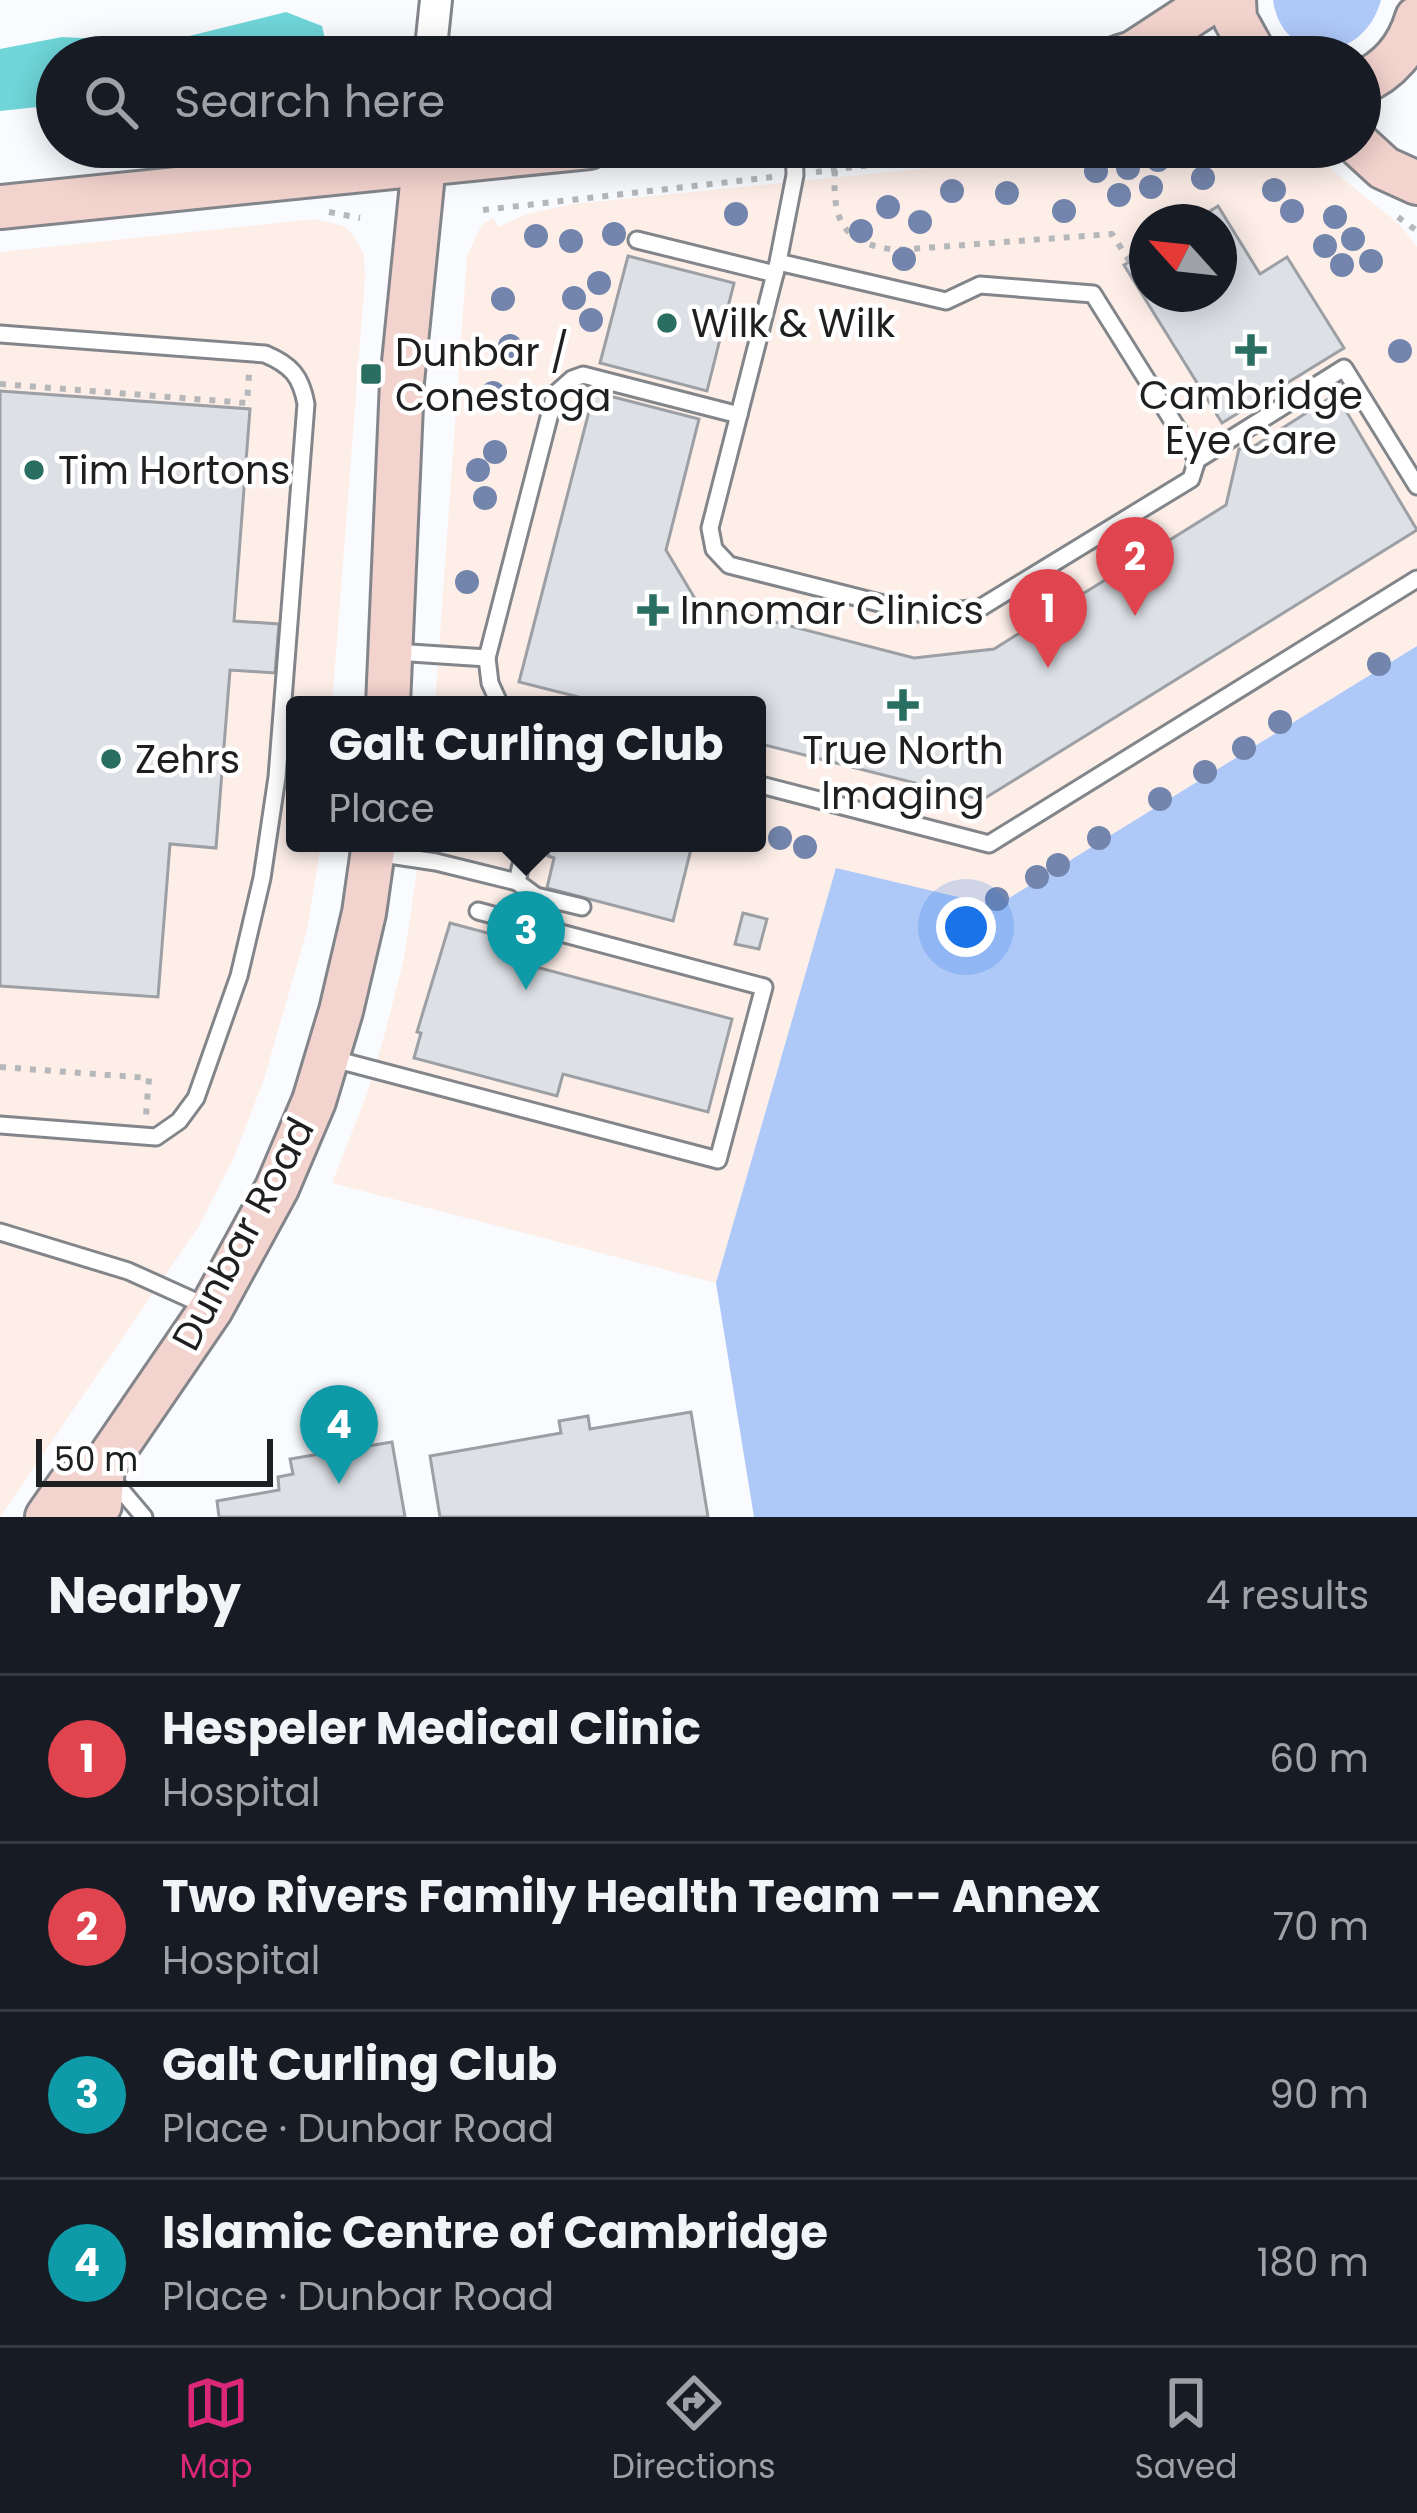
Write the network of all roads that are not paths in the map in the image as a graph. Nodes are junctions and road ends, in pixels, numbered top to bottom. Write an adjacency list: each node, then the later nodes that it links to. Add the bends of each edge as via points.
1 (436, 0): 5 (street)
2 (1214, 0): 6 (street)
3 (1234, 0): 7 (street)
4 (1411, 33): 8 (street); 9 (street)
5 (432, 36)
6 (1158, 36)
7 (1244, 36)
8 (1381, 71)
9 (1417, 90)
10 (1381, 165): 14 (street)
11 (324, 168): 15 (street)
12 (423, 168): 23 (street, via 402,382)
13 (796, 168): 17 (lane)
14 (1417, 183)
15 (0, 207)
16 (637, 240): 17 (lane)
17 (777, 268): 19 (lane); 20 (lane, via 946,301 980,285 1093,294)
18 (0, 334): 35 (lane, via 265,354 302,381 306,404 262,878 196,1098 156,1137)
19 (739, 416): 20 (lane, via 710,528 729,565 923,614 980,608 1191,479); 24 (lane, via 584,375 563,385)
20 (1197, 460): 21 (lane, via 1344,368)
21 (1417, 486)
22 (1417, 579): 27 (lane, via 989,844)
23 (392, 652): 24 (lane); 25 (street)
24 (487, 658): 26 (lane)
25 (389, 696)
26 (496, 696)
27 (766, 786)
28 (373, 852): 34 (street, Dunbar Road)
29 (392, 852): 31 (lane)
30 (524, 852): 31 (lane)
31 (517, 882): 32 (lane, via 536,896)
32 (582, 907)
33 (478, 911): 34 (lane, via 764,987 718,1160)
34 (327, 1057): 37 (street, Dunbar Road, via 277,1188)
35 (0, 1125)
36 (0, 1232): 37 (lane, via 128,1271)
37 (211, 1309): 38 (street, Dunbar Road)
38 (103, 1467): 39 (street, Dunbar Road, via 70,1484); 40 (street, Dunbar Road); 41 (lane)
39 (47, 1517)
40 (92, 1517)
41 (144, 1517)

